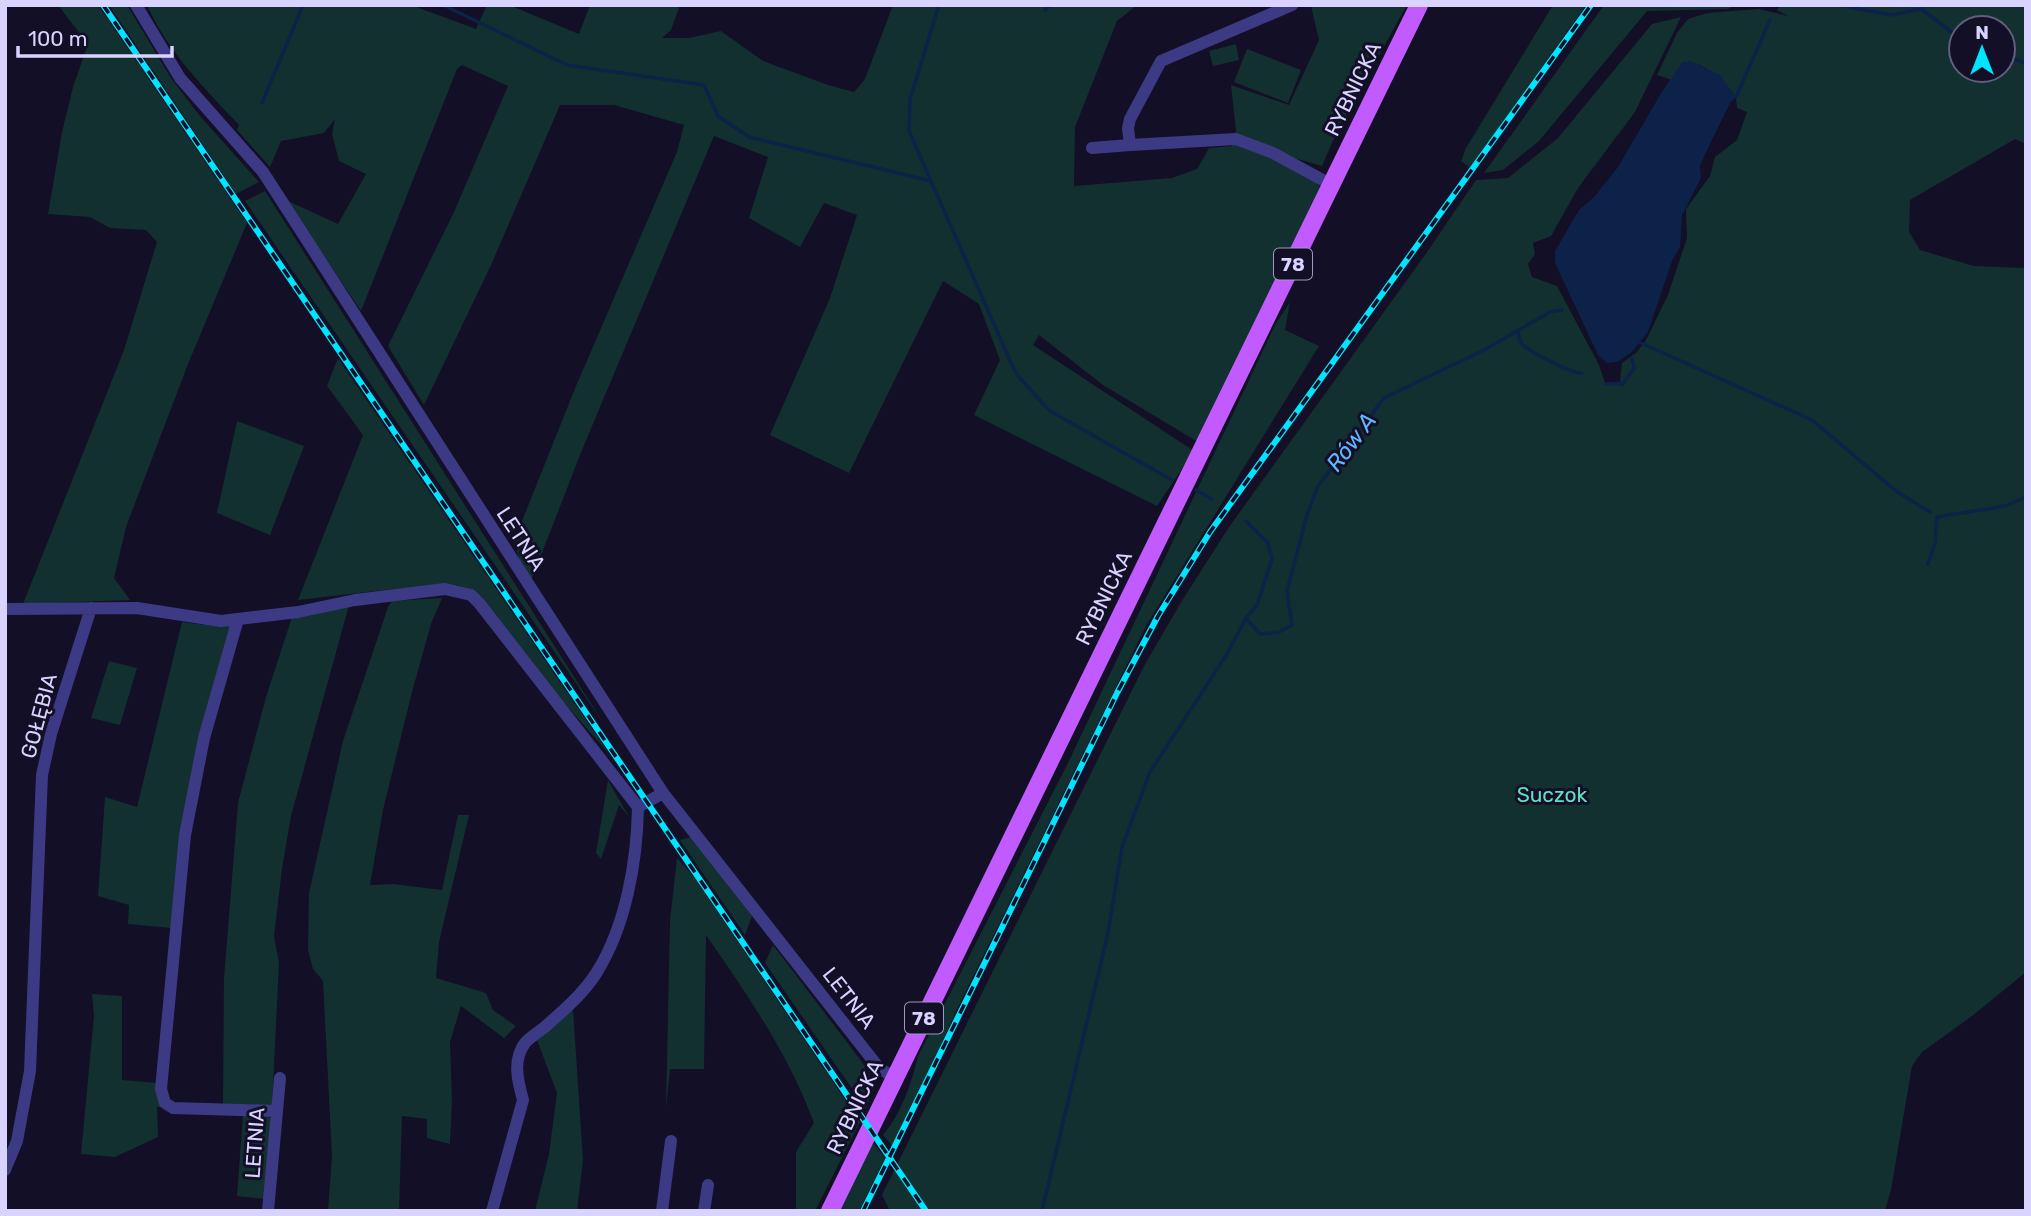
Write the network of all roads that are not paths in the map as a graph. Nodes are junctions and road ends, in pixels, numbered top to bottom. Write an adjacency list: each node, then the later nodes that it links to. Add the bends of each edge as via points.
1 (136, 5): 10 (street, LETNIA, via 180,79 263,172)
2 (1292, 5): 4 (street, via 1161,61 1130,119)
3 (1419, 5): 6 (main road, RYBNICKA / 78)
4 (1130, 145): 5 (street); 6 (street, via 1236,139)
5 (1092, 148)
6 (1332, 185): 13 (main road, RYBNICKA / 78)
7 (91, 608): 8 (street); 9 (street, via 138,608 221,621); 16 (street, GOŁĘBIA, via 42,775 30,1071 17,1141)
8 (5, 609)
9 (238, 619): 11 (street, via 445,589 471,595); 14 (street, via 204,738 185,835 161,1089 165,1103 173,1108)
10 (663, 793): 11 (street); 13 (street, LETNIA, via 879,1068)
11 (638, 807): 19 (street, via 621,922 609,949 579,995 524,1044 517,1068 523,1100)
12 (280, 1078): 14 (street, LETNIA)
13 (895, 1078): 22 (main road, RYBNICKA / 78)
14 (276, 1111): 18 (street, LETNIA)
15 (671, 1142): 20 (street)
16 (5, 1170)
17 (708, 1185): 21 (street)
18 (268, 1211)
19 (492, 1211)
20 (662, 1211)
21 (704, 1211)
22 (830, 1211)

